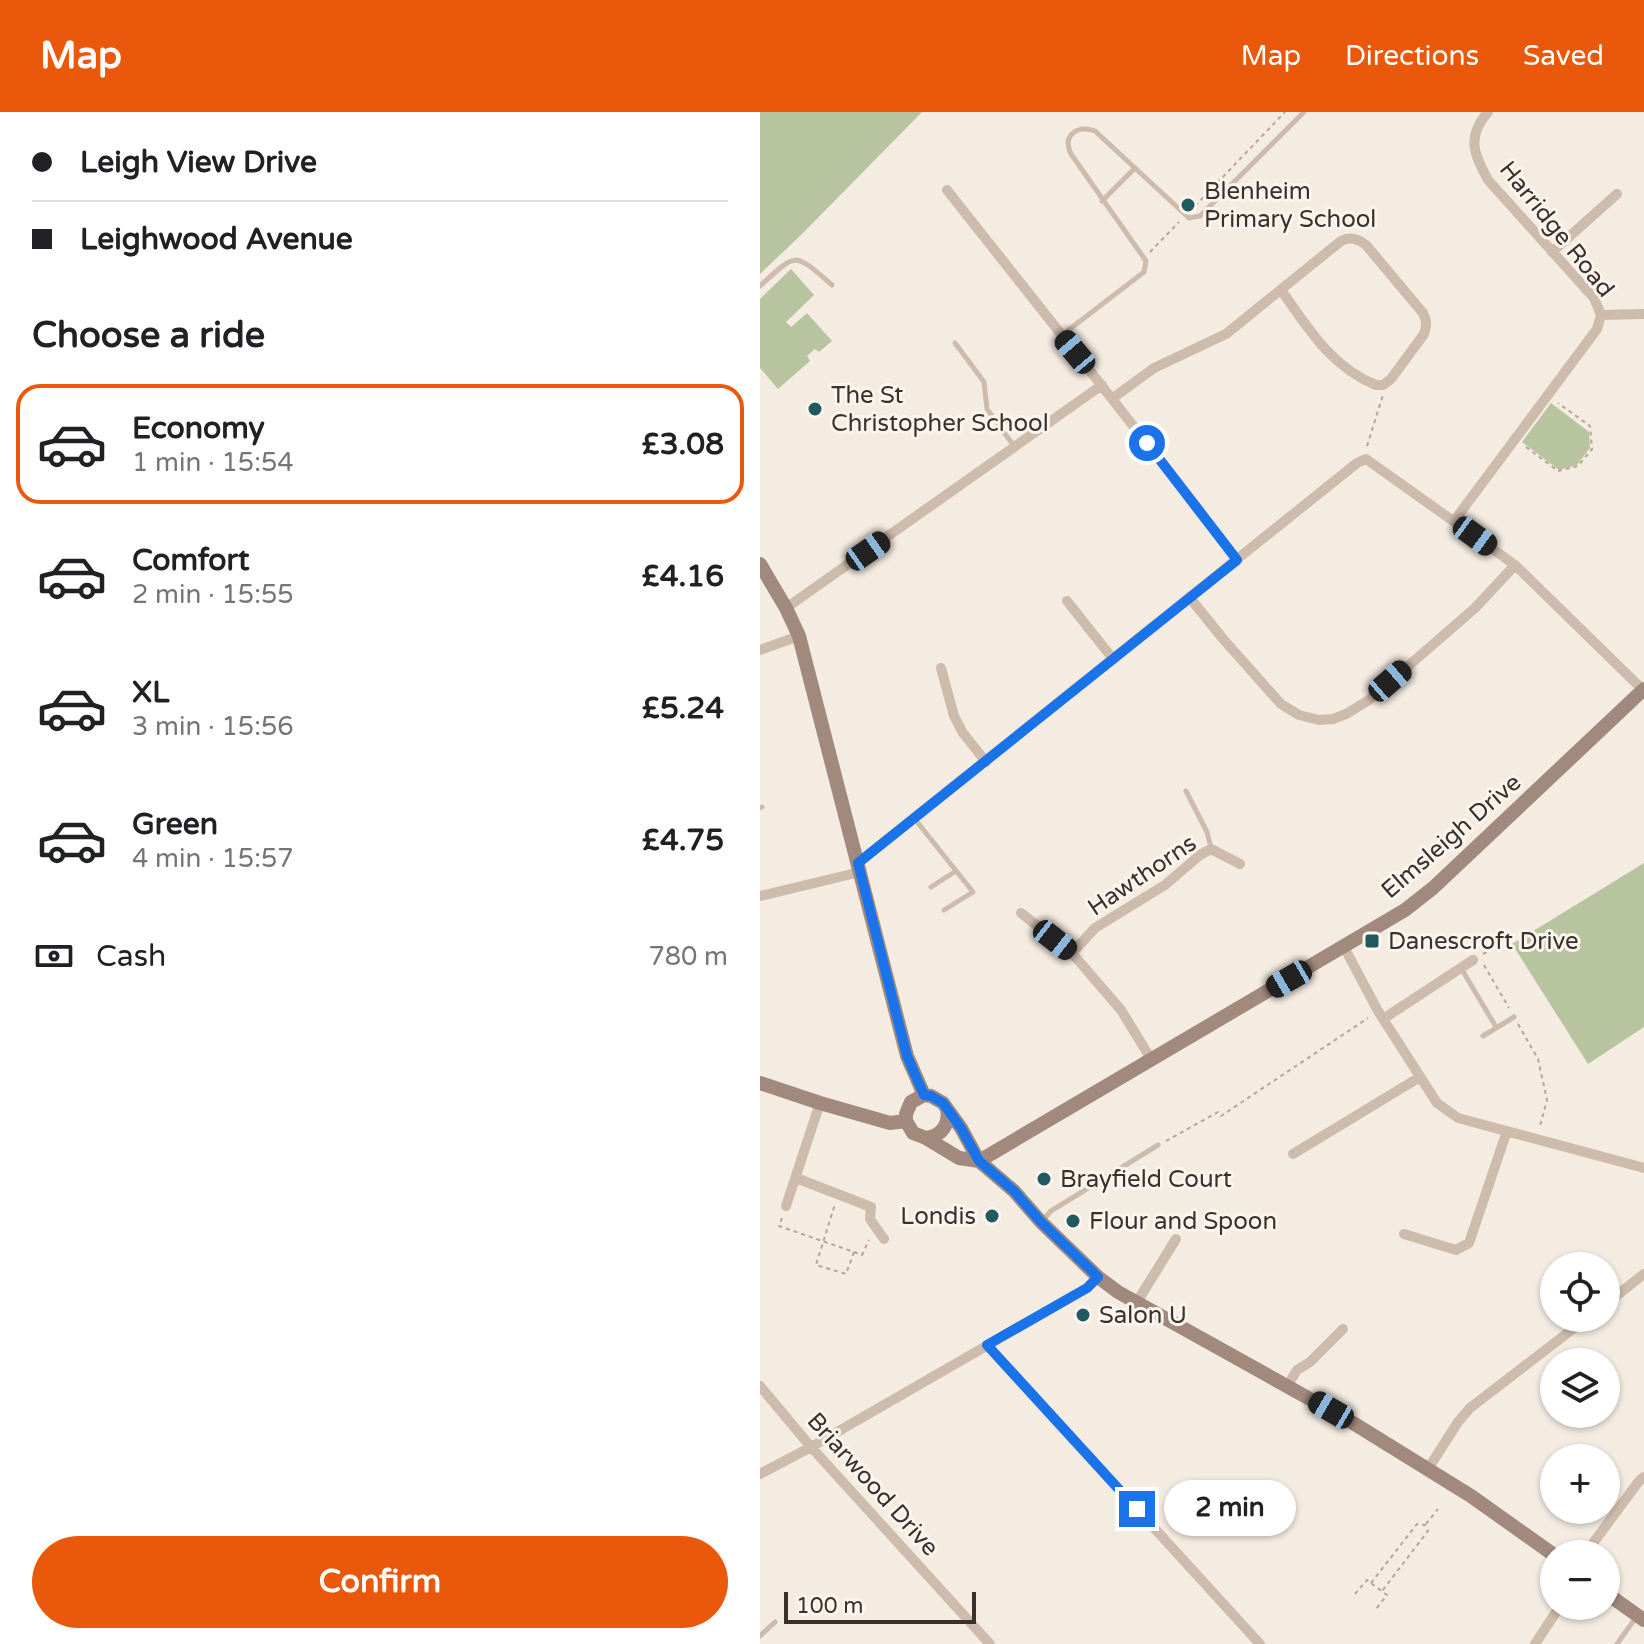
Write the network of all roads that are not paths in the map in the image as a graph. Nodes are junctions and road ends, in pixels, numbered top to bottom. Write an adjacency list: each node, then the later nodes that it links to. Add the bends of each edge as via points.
1 (1304, 112): 3 (lane, via 1200,216 1186,216)
2 (1488, 112): 7 (street, Harridge Road, via 1476,129 1476,157 1488,180)
3 (1135, 168): 6 (lane); 6 (lane, via 1095,131 1085,127 1069,138 1071,154)
4 (947, 190): 13 (street)
5 (1617, 194): 7 (street)
6 (1102, 201): 13 (lane, via 1146,261 1144,272)
7 (1552, 252): 12 (street, Harridge Road, via 1594,298)
8 (832, 285): 9 (lane, via 794,260)
9 (760, 286)
10 (1281, 290): 10 (street, via 1323,348 1371,384 1391,379 1424,334 1427,320 1366,245 1353,238 1341,241); 16 (street, via 1226,334 1154,368)
11 (1644, 314): 12 (street)
12 (1601, 315): 18 (street, Harridge Road, via 1597,329)
13 (1061, 335): 15 (street)
14 (955, 343): 17 (lane, via 984,382 987,409)
15 (1102, 385): 16 (street); 17 (street)
16 (1113, 398): 19 (street)
17 (1015, 447): 24 (street)
18 (1454, 521): 19 (street, via 1366,459); 21 (street)
19 (1237, 560): 22 (street)
20 (760, 564): 24 (street)
21 (1515, 565): 22 (street, via 1475,608 1369,700 1333,719 1299,715 1281,704); 29 (street)
22 (1190, 598): 27 (street)
23 (1067, 601): 27 (street)
24 (786, 608): 25 (street)
25 (799, 636): 26 (street); 35 (street)
26 (760, 650)
27 (1113, 659): 30 (street)
28 (941, 668): 30 (street, via 954,716)
29 (1644, 690): 41 (street, Elmsleigh Drive, via 1433,888)
30 (986, 762): 32 (street)
31 (1186, 791): 33 (lane)
32 (914, 818): 35 (street); 36 (lane)
33 (1211, 849): 34 (street, Hawthorns); 42 (street, Hawthorns, via 1095,928)
34 (1240, 864)
35 (859, 868): 38 (street); 52 (street, via 907,1056)
36 (956, 871): 37 (lane); 39 (lane, via 973,892)
37 (931, 887)
38 (760, 896)
39 (944, 910)
40 (1021, 913): 42 (street)
41 (1344, 947): 45 (street); 49 (street, Elmsleigh Drive)
42 (1072, 953): 49 (street, via 1121,1010)
43 (1473, 960): 44 (street)
44 (1461, 968): 45 (street); 47 (lane)
45 (1380, 1015): 50 (street)
46 (1514, 1017): 47 (lane)
47 (1496, 1027): 48 (lane)
48 (1483, 1036)
49 (1151, 1059): 60 (street, Elmsleigh Drive)
50 (1420, 1077): 56 (street, via 1437,1103 1458,1118); 59 (street)
51 (760, 1083): 53 (street)
52 (924, 1095): 54 (street, via 938,1098); 55 (street, via 907,1107)
53 (820, 1103): 55 (street, via 890,1123); 62 (street)
54 (947, 1109): 57 (street, via 944,1129); 60 (street)
55 (906, 1121): 57 (street, via 913,1133)
56 (1507, 1131): 61 (street); 65 (street, via 1469,1243 1456,1250)
57 (926, 1138): 60 (street, via 959,1158)
58 (1158, 1145): 64 (lane)
59 (1293, 1154)
60 (979, 1161): 64 (street)
61 (1644, 1168)
62 (796, 1178): 63 (street); 66 (street, via 871,1207 870,1219)
63 (786, 1206)
64 (1041, 1222): 69 (street)
65 (1404, 1234)
66 (882, 1235)
67 (1176, 1239): 71 (street)
68 (1644, 1274): 70 (street)
69 (1098, 1277): 71 (street); 74 (street)
70 (1620, 1293)
71 (1137, 1302): 75 (street)
72 (1343, 1329): 75 (street, via 1297,1370)
73 (1569, 1332): 78 (street, via 1470,1408)
74 (987, 1345): 77 (street); 89 (street)
75 (1288, 1385): 78 (street)
76 (760, 1386): 77 (street, Briarwood Drive)
77 (811, 1447): 79 (street); 88 (street, Briarwood Drive)
78 (1428, 1469): 82 (street)
79 (760, 1474)
80 (1644, 1477): 81 (street)
81 (1595, 1540)
82 (1540, 1545)
83 (1620, 1603): 84 (street)
84 (1641, 1618): 91 (lane)
85 (1551, 1620): 90 (street)
86 (775, 1622): 87 (lane)
87 (760, 1636)
88 (990, 1644)
89 (1260, 1644)
90 (1535, 1644)
91 (1617, 1644)

